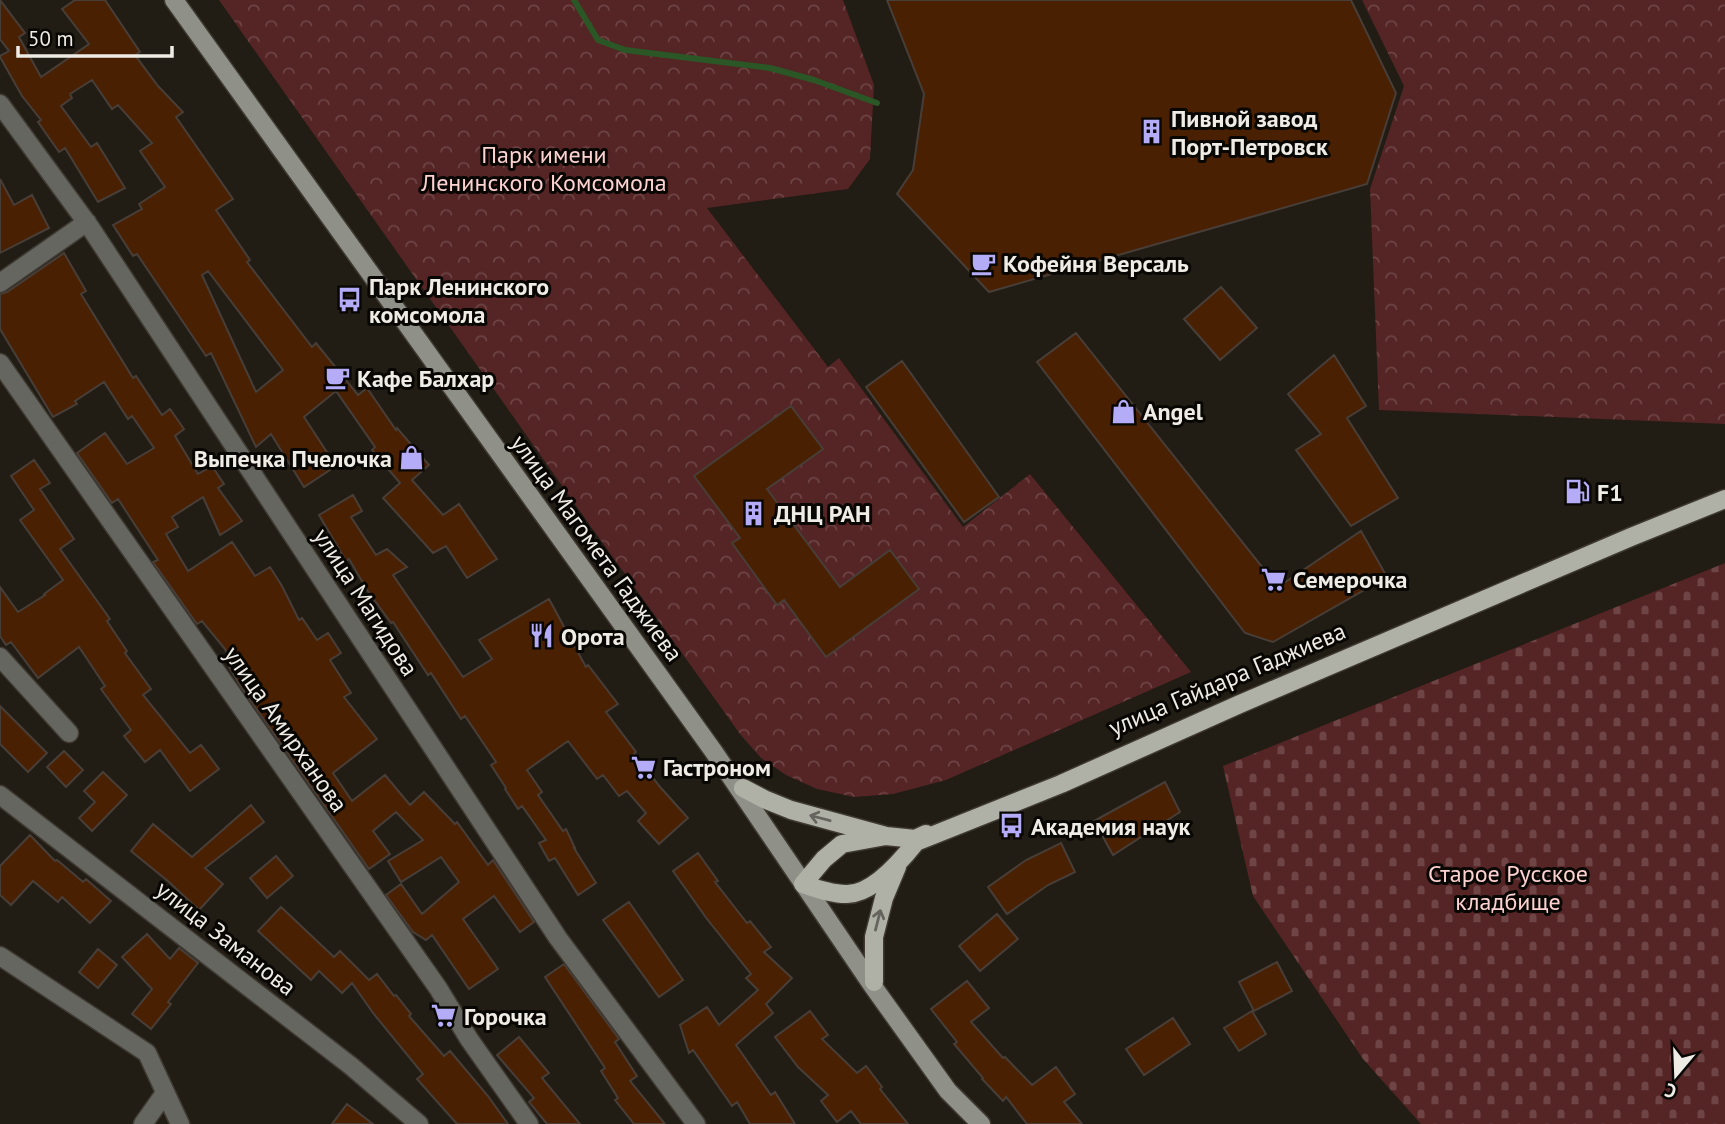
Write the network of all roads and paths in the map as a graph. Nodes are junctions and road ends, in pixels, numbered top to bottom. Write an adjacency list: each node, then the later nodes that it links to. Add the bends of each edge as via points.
1 (174, 0): 14 (main road, улица Магомета Гаджиева)
2 (182, 0): 10 (main road, улица Магомета Гаджиева)
3 (0, 104): 4 (street, улица Магидова)
4 (87, 222): 5 (street); 22 (street, улица Магидова, via 558,938)
5 (0, 283)
6 (0, 363): 21 (street, улица Амирханова, via 438,988)
7 (1725, 497): 12 (main road, улица Гайдара Гаджиева, via 1584,552 915,839); 13 (main road, улица Гайдара Гаджиева, via 1061,784 916,842)
8 (0, 657): 9 (street)
9 (69, 733)
10 (743, 788): 12 (main road, улица Гайдара Гаджиева, one-way to 10, via 791,810); 14 (main road, улица Магомета Гаджиева)
11 (0, 795): 20 (street, улица Заманова, via 352,1066)
12 (886, 836): 14 (main road, via 842,844)
13 (900, 862): 14 (main road, via 860,892 846,894); 16 (main road, one-way to 13, via 874,937)
14 (806, 883): 16 (main road, улица Магомета Гаджиева); 23 (main road, улица Магомета Гаджиева, via 948,1091)
15 (0, 956): 17 (street, via 147,1053)
16 (874, 982): 24 (main road, улица Магомета Гаджиева, via 951,1088)
17 (165, 1093): 18 (street); 19 (street)
18 (143, 1124)
19 (180, 1124)
20 (419, 1124)
21 (528, 1124)
22 (696, 1124)
23 (981, 1124)
24 (987, 1124)

